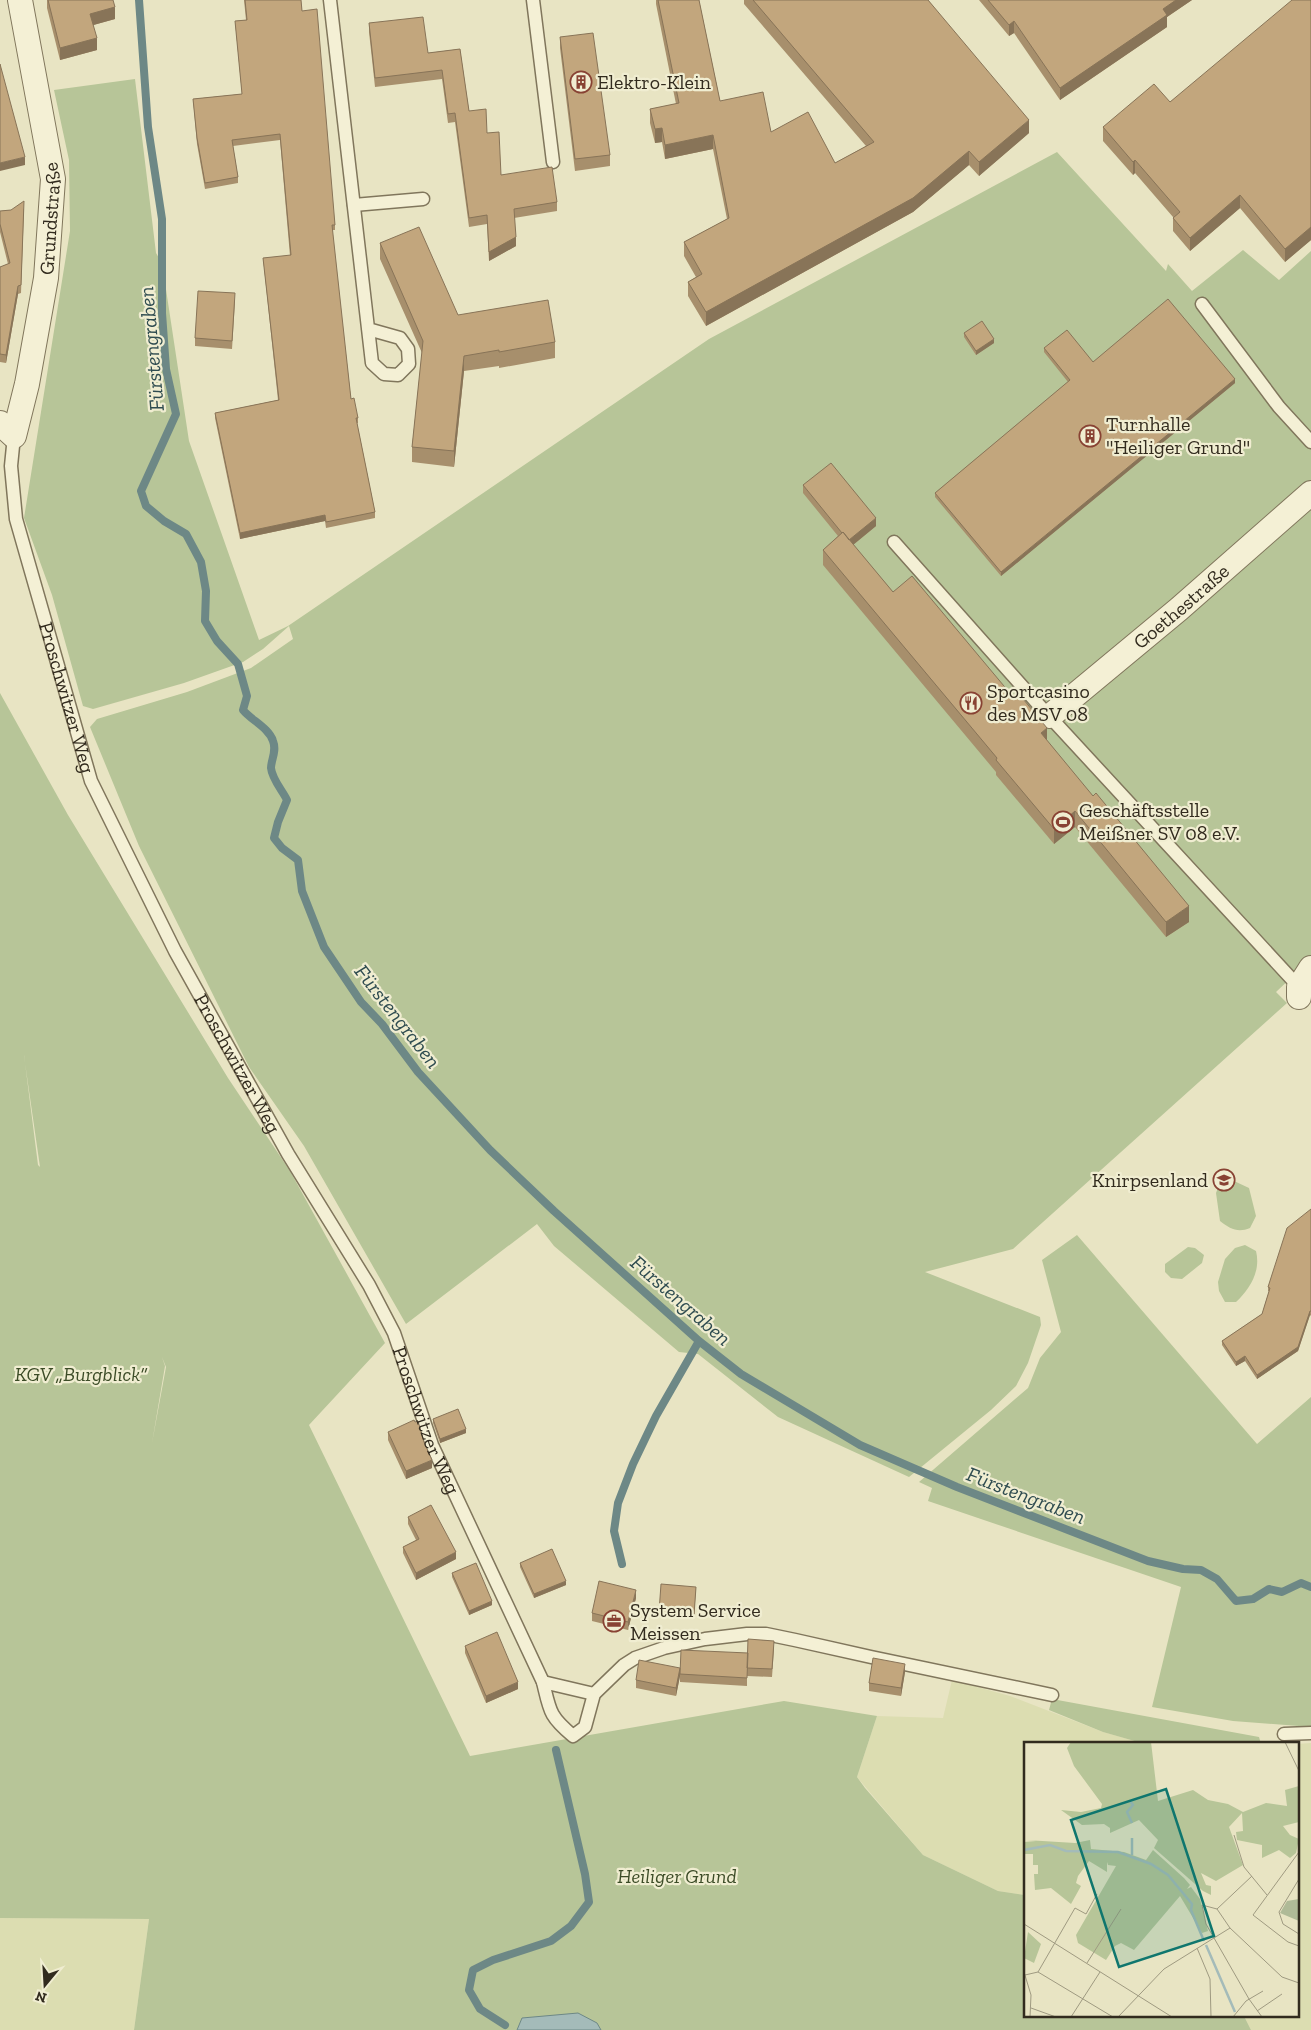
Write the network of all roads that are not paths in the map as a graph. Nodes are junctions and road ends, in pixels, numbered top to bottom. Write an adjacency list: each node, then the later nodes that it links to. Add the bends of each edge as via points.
1 (20, 0): 9 (street, Grundstraße, via 53,179 46,278 27,384)
2 (330, 0): 6 (lane)
3 (533, 0): 4 (lane)
4 (553, 162)
5 (423, 199): 6 (lane)
6 (354, 205): 8 (lane)
7 (1202, 304): 10 (lane, via 1279,407)
8 (368, 329)
9 (7, 429): 15 (lane, Proschwitzer Weg, via 16,519 91,781 175,951 288,1154 369,1285 394,1333 432,1445)
10 (1311, 442)
11 (1311, 493): 13 (street, Goethestraße)
12 (894, 542): 13 (lane)
13 (1050, 716): 14 (lane)
14 (1303, 984)
15 (543, 1682): 16 (lane); 16 (lane, Proschwitzer Weg, via 551,1714 573,1736 585,1727)
16 (594, 1694): 17 (lane, via 635,1658 664,1648 727,1636 766,1634)
17 (1052, 1695)
18 (1311, 1733): 19 (lane)
19 (1284, 1734)

